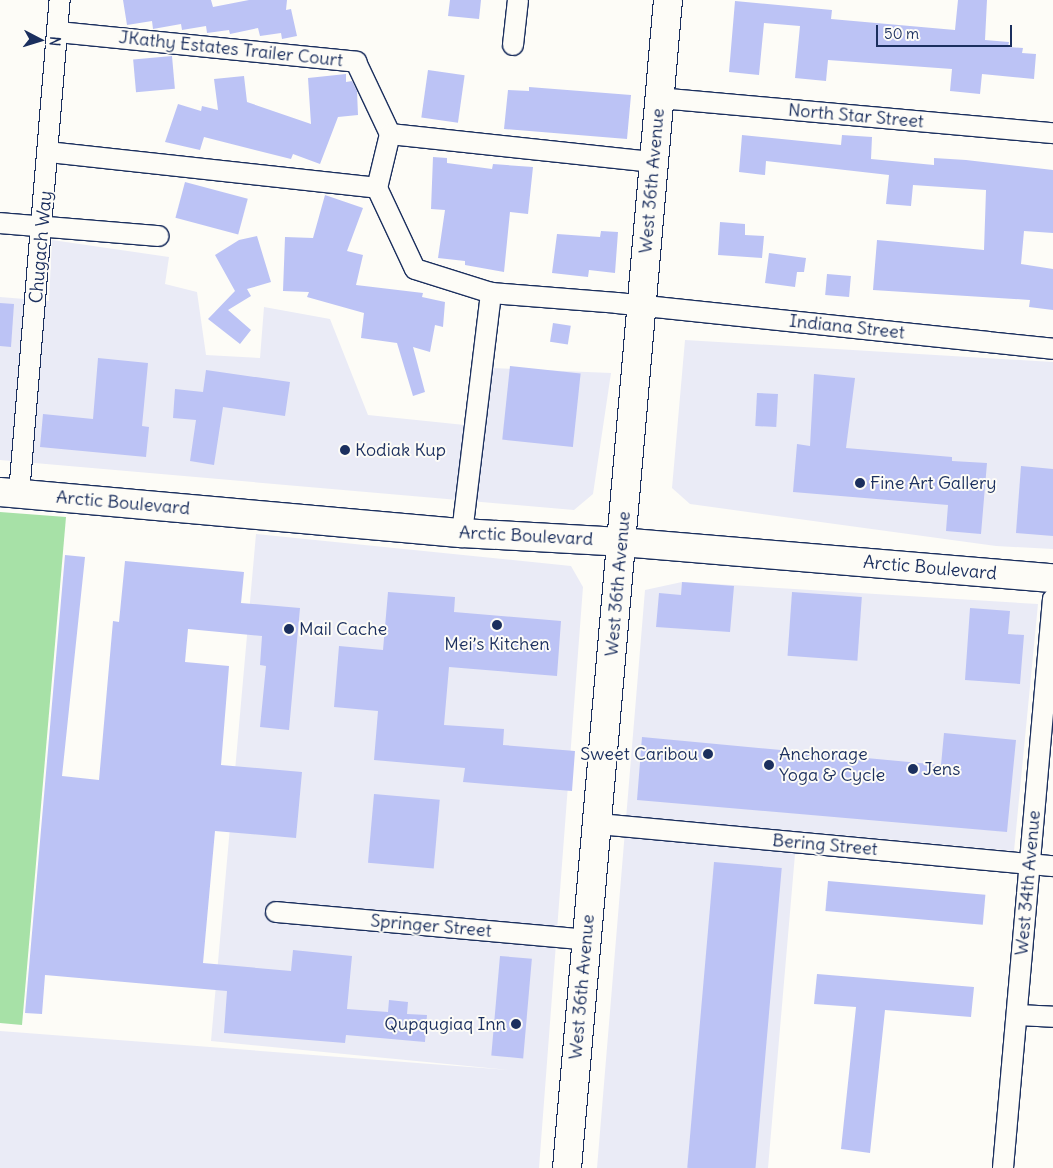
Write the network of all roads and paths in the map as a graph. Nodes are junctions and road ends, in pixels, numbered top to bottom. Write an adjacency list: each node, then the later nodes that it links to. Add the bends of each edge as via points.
1 (60, 0): 4 (street, Chugach Way)
2 (518, 0): 5 (street)
3 (668, 0): 6 (main road, West 36th Avenue)
4 (58, 32): 8 (street, JKathy Estates Trailer Court, via 356,62); 9 (street, Chugach Way)
5 (514, 45)
6 (660, 98): 7 (street, North Star Street); 10 (main road, West 36th Avenue)
7 (1053, 133)
8 (390, 134): 10 (street); 11 (street)
9 (48, 152): 11 (street); 13 (street, Chugach Way)
10 (654, 162): 16 (main road, West 36th Avenue)
11 (377, 188): 15 (street, via 415,269)
12 (0, 222): 13 (street)
13 (43, 226): 14 (street); 18 (street, Chugach Way)
14 (158, 236)
15 (491, 294): 16 (street); 19 (street)
16 (641, 306): 17 (street, Indiana Street); 20 (main road, West 36th Avenue)
17 (1053, 349)
18 (10, 493): 19 (main road, Arctic Boulevard)
19 (462, 533): 20 (main road, Arctic Boulevard)
20 (621, 542): 21 (main road, Arctic Boulevard); 23 (main road, West 36th Avenue)
21 (1053, 578)
22 (1053, 599): 24 (street, West 34th Avenue)
23 (598, 824): 24 (street, Bering Street); 27 (main road, West 36th Avenue)
24 (1030, 864): 25 (street, Bering Street); 28 (street, West 34th Avenue)
25 (1053, 866)
26 (276, 912): 27 (street, Springer Street)
27 (586, 940): 30 (main road, West 36th Avenue)
28 (1018, 1015): 29 (street); 31 (street, West 34th Avenue)
29 (1053, 1017)
30 (566, 1168)
31 (1003, 1168)

